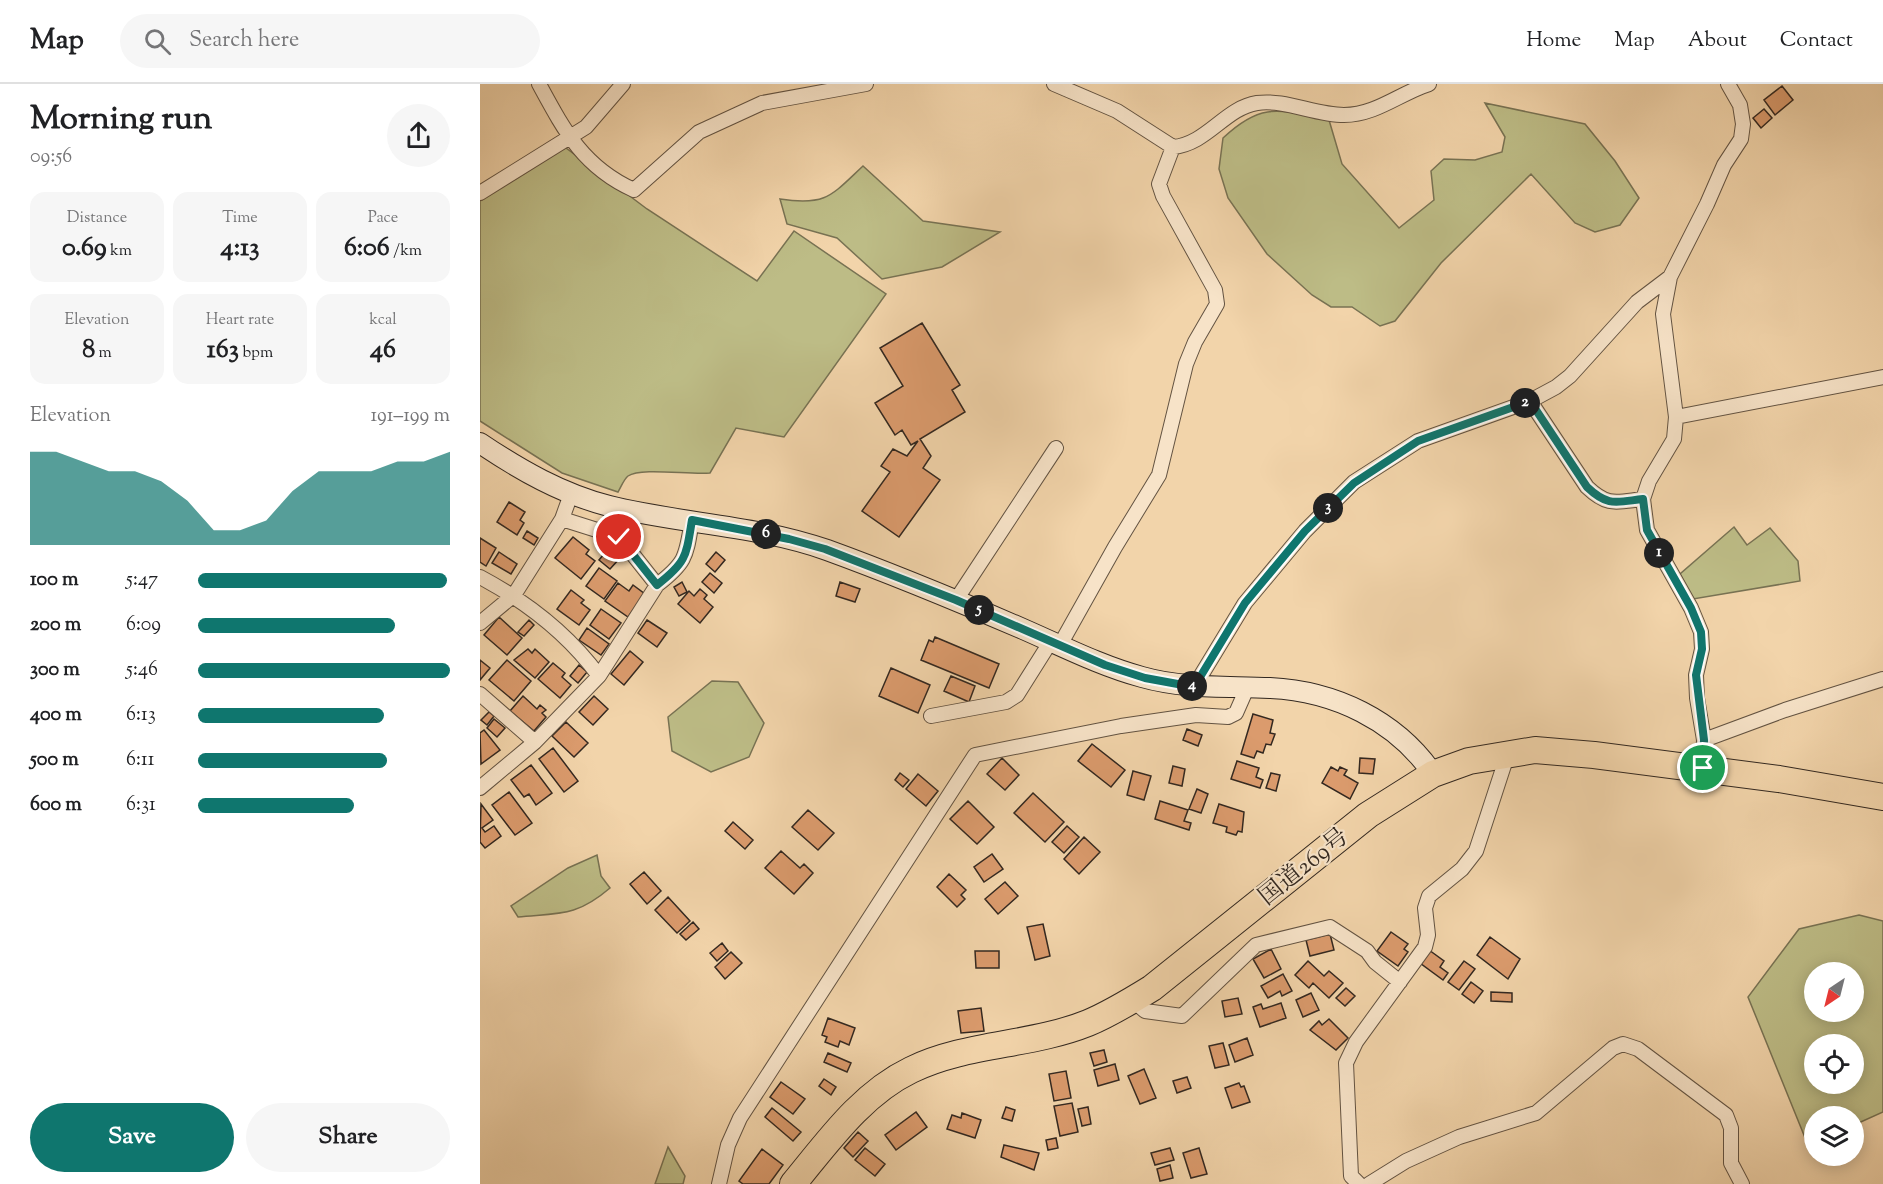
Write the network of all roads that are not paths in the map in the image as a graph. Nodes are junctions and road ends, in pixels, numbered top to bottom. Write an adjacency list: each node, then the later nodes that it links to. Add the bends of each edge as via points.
1 (539, 84): 7 (street)
2 (623, 84): 7 (street, via 586,127)
3 (1054, 84): 8 (street, via 1117,111)
4 (1429, 84): 8 (street, via 1371,110 1344,115 1258,103 1239,109 1199,139)
5 (1728, 84): 10 (street, via 1740,105 1741,139 1724,165)
6 (861, 85): 7 (street, via 762,103 699,132 634,190 585,156)
7 (568, 138): 9 (street)
8 (1173, 147): 25 (street, via 1159,184 1215,290 1217,304 1186,364 1156,481)
9 (480, 193)
10 (1670, 276): 12 (street, via 1637,302 1570,376); 13 (street, via 1663,314)
11 (1883, 377): 13 (street)
12 (1530, 401): 17 (street, via 1587,487 1598,497 1609,503); 28 (street, via 1418,441 1354,483 1305,531 1245,603)
13 (1676, 417): 17 (street, via 1674,439 1649,480)
14 (480, 443): 16 (street, via 517,467)
15 (1056, 448): 23 (street)
16 (572, 494): 18 (street); 19 (street, via 609,506)
17 (1643, 499): 32 (street, via 1647,530 1699,626 1702,649 1696,687)
18 (562, 519): 21 (street, via 619,537); 22 (street)
19 (692, 520): 21 (street, via 686,557); 23 (street, via 825,549)
20 (480, 577): 22 (street)
21 (657, 585): 26 (street)
22 (514, 595): 24 (street); 26 (street, via 581,652)
23 (956, 600): 25 (street)
24 (480, 623)
25 (1056, 643): 28 (street, via 1145,678); 31 (street, via 1017,694 1006,702)
26 (599, 676): 33 (street)
27 (1883, 679): 32 (street)
28 (1194, 687): 29 (street)
29 (1247, 688): 36 (street, via 1305,691 1367,714 1417,751); 41 (street, via 1236,713 1228,717 1196,715 975,755 740,1118 728,1145)
30 (480, 694): 33 (street)
31 (931, 716)
32 (1704, 740): 35 (street)
33 (535, 742): 37 (street)
34 (1508, 753): 35 (highway, 国道269号, via 1535,750 1594,754); 36 (highway, 国道269号); 39 (street, via 1476,851 1462,869 1429,896 1425,908 1425,947)
35 (1703, 768): 38 (highway, 国道269号)
36 (1433, 774): 40 (highway, 国道269号, via 1368,815)
37 (480, 788)
38 (1883, 797)
39 (1400, 982): 40 (street, via 1367,951 1330,927 1257,945 1182,1016 1145,1011); 43 (street, via 1356,1042 1346,1063 1351,1176)
40 (1132, 1000): 42 (highway, 国道269号, via 1087,1024 936,1059 909,1071 856,1110)
41 (719, 1184)
42 (793, 1184)
43 (1359, 1184)
44 (1370, 1184): 45 (street, via 1406,1161 1459,1137 1536,1113 1613,1048 1623,1044 1638,1049 1726,1115 1731,1128 1731,1163)
45 (1742, 1184)

